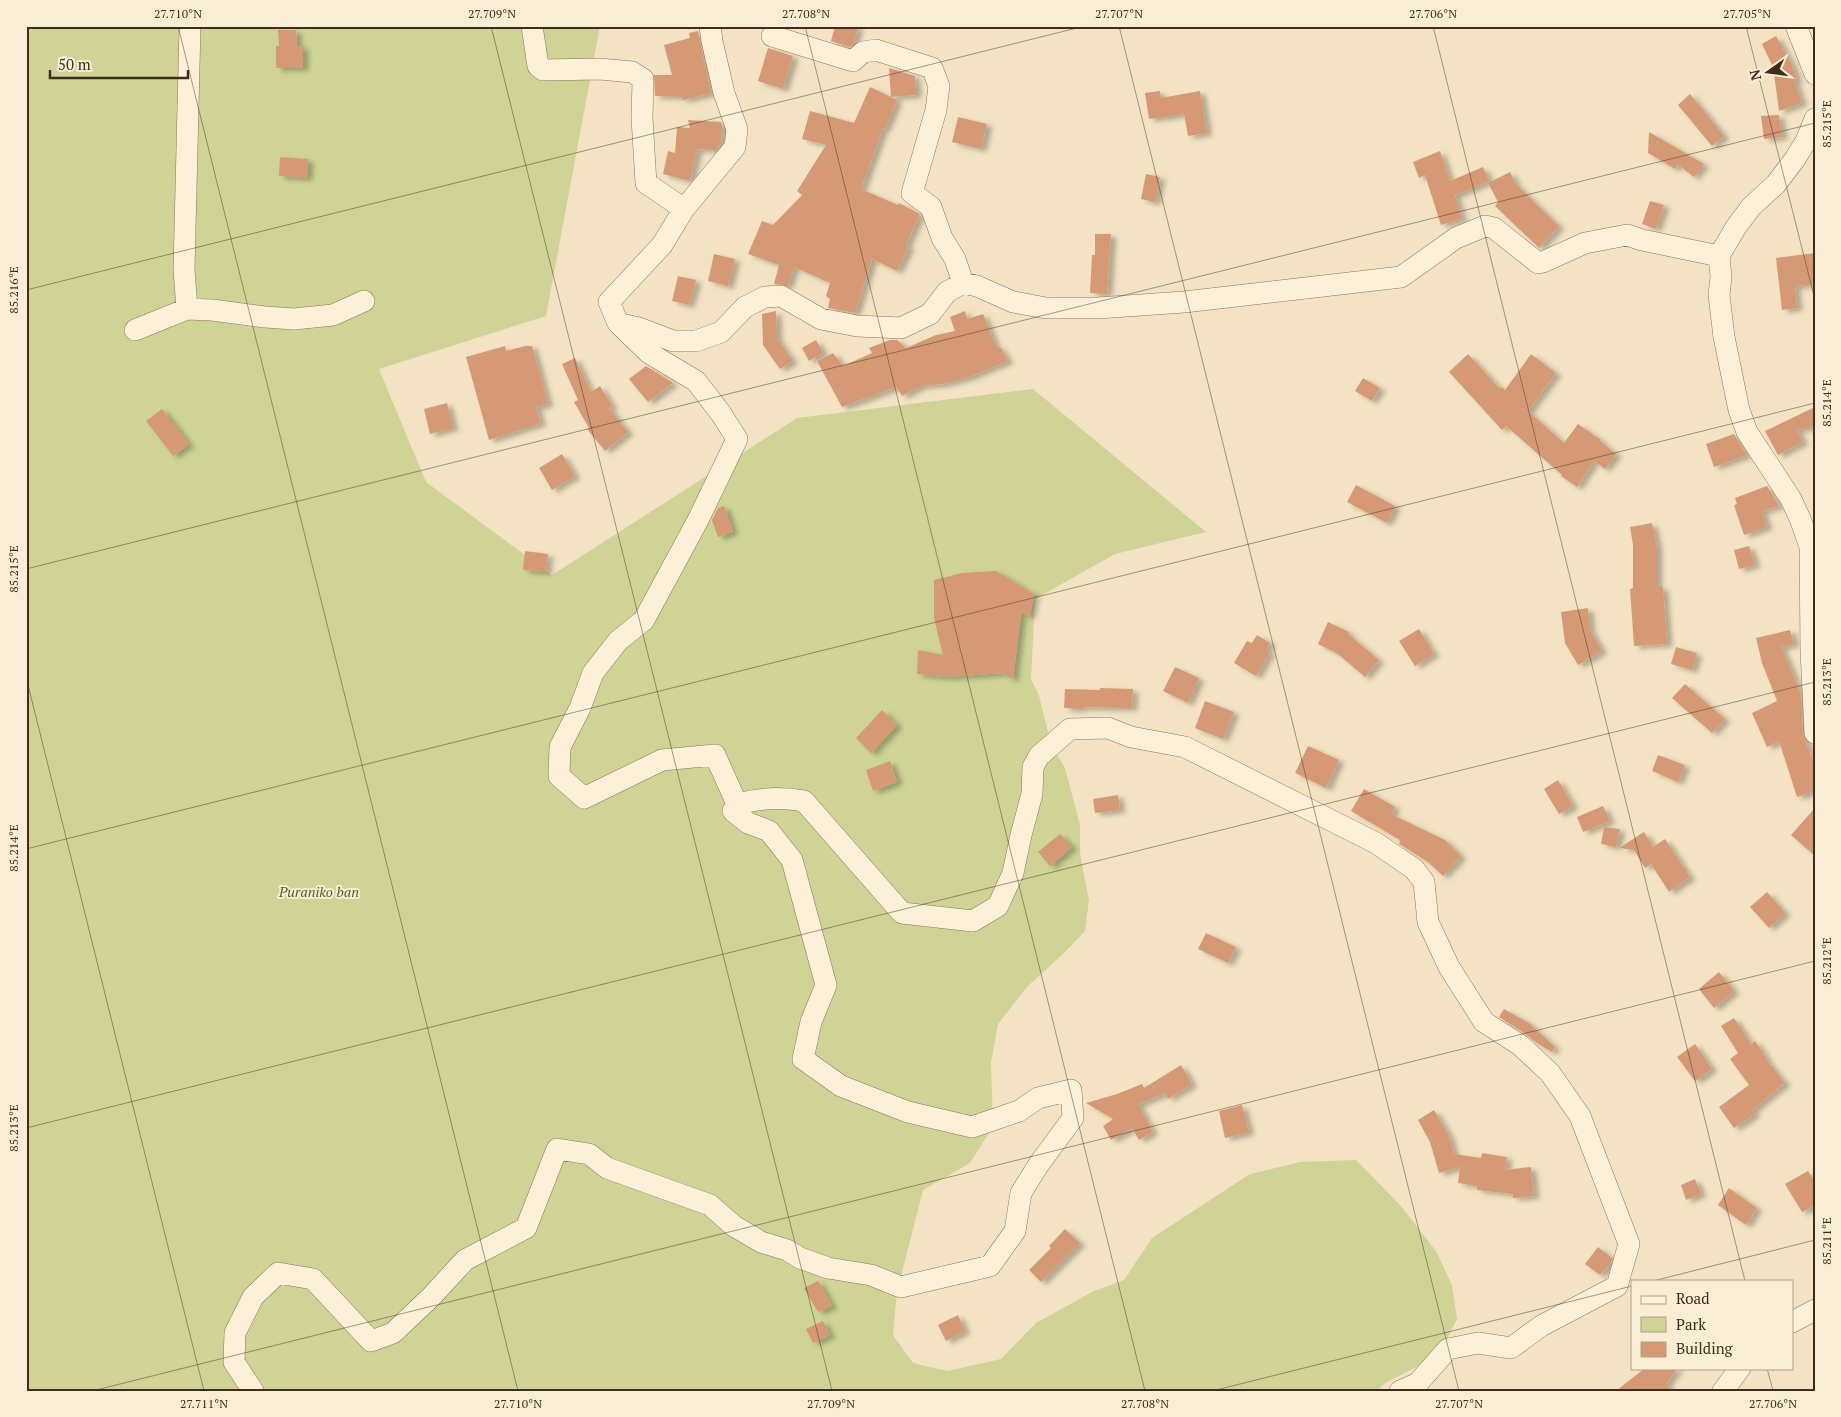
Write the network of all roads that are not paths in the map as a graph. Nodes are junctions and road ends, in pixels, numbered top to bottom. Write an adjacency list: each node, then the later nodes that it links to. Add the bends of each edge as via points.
1 (190, 26): 12 (street, via 184,270)
2 (532, 26): 8 (street, via 538,66 543,70 624,71 643,79 646,183)
3 (710, 26): 8 (street, via 724,93 737,129 736,147)
4 (1796, 26): 6 (street)
5 (772, 36): 10 (street, via 853,60 863,52 876,50 932,68 939,86 936,110 912,193 931,207)
6 (1815, 74)
7 (1815, 119): 9 (street, via 1795,159 1776,184 1751,207)
8 (684, 209): 13 (street, via 662,245 609,302)
9 (1719, 256): 10 (street, via 1627,235 1585,243 1538,263 1494,228 1484,226 1456,238 1401,277 1184,302 1046,308 1013,302); 15 (street, via 1724,337 1739,410 1747,432 1791,499 1801,521 1810,547)
10 (963, 283): 13 (street, via 947,292 930,314 901,328 857,326 821,319 781,296 765,297 745,306 721,332 696,340 673,341)
11 (364, 300): 12 (street, via 333,315 294,319)
12 (186, 309): 14 (street)
13 (618, 323): 17 (street, via 649,353 696,381 737,439 644,620 618,641 593,673 580,708 560,746 559,776 584,798 662,760 714,755)
14 (135, 330)
15 (1813, 619): 16 (street)
16 (1815, 733)
17 (737, 804): 21 (street, via 733,811 748,823 769,831 792,860 826,985 811,1022 803,1059 841,1086 908,1112 972,1128 1018,1111 1038,1098 1071,1090 1073,1118 1021,1193 1015,1232 990,1266 901,1287 871,1275 828,1268 761,1242 734,1226 710,1205 607,1168 589,1154 556,1149 526,1228 465,1260 392,1333 371,1341 313,1278 278,1273 253,1297 235,1333 234,1362); 22 (street, via 779,797 804,801 902,913 973,921 998,906 1013,873 1032,794 1033,767 1038,756 1070,729 1108,728 1131,737 1185,746 1376,843 1414,868 1424,882 1428,922 1449,967 1484,1022 1520,1045 1550,1073 1580,1116 1630,1244 1617,1286 1541,1326 1512,1348 1478,1344 1448,1349 1418,1383)
18 (1815, 1310): 19 (street)
19 (1794, 1321)
20 (1739, 1370): 23 (street)
21 (253, 1391)
22 (1400, 1391)
23 (1723, 1391)

